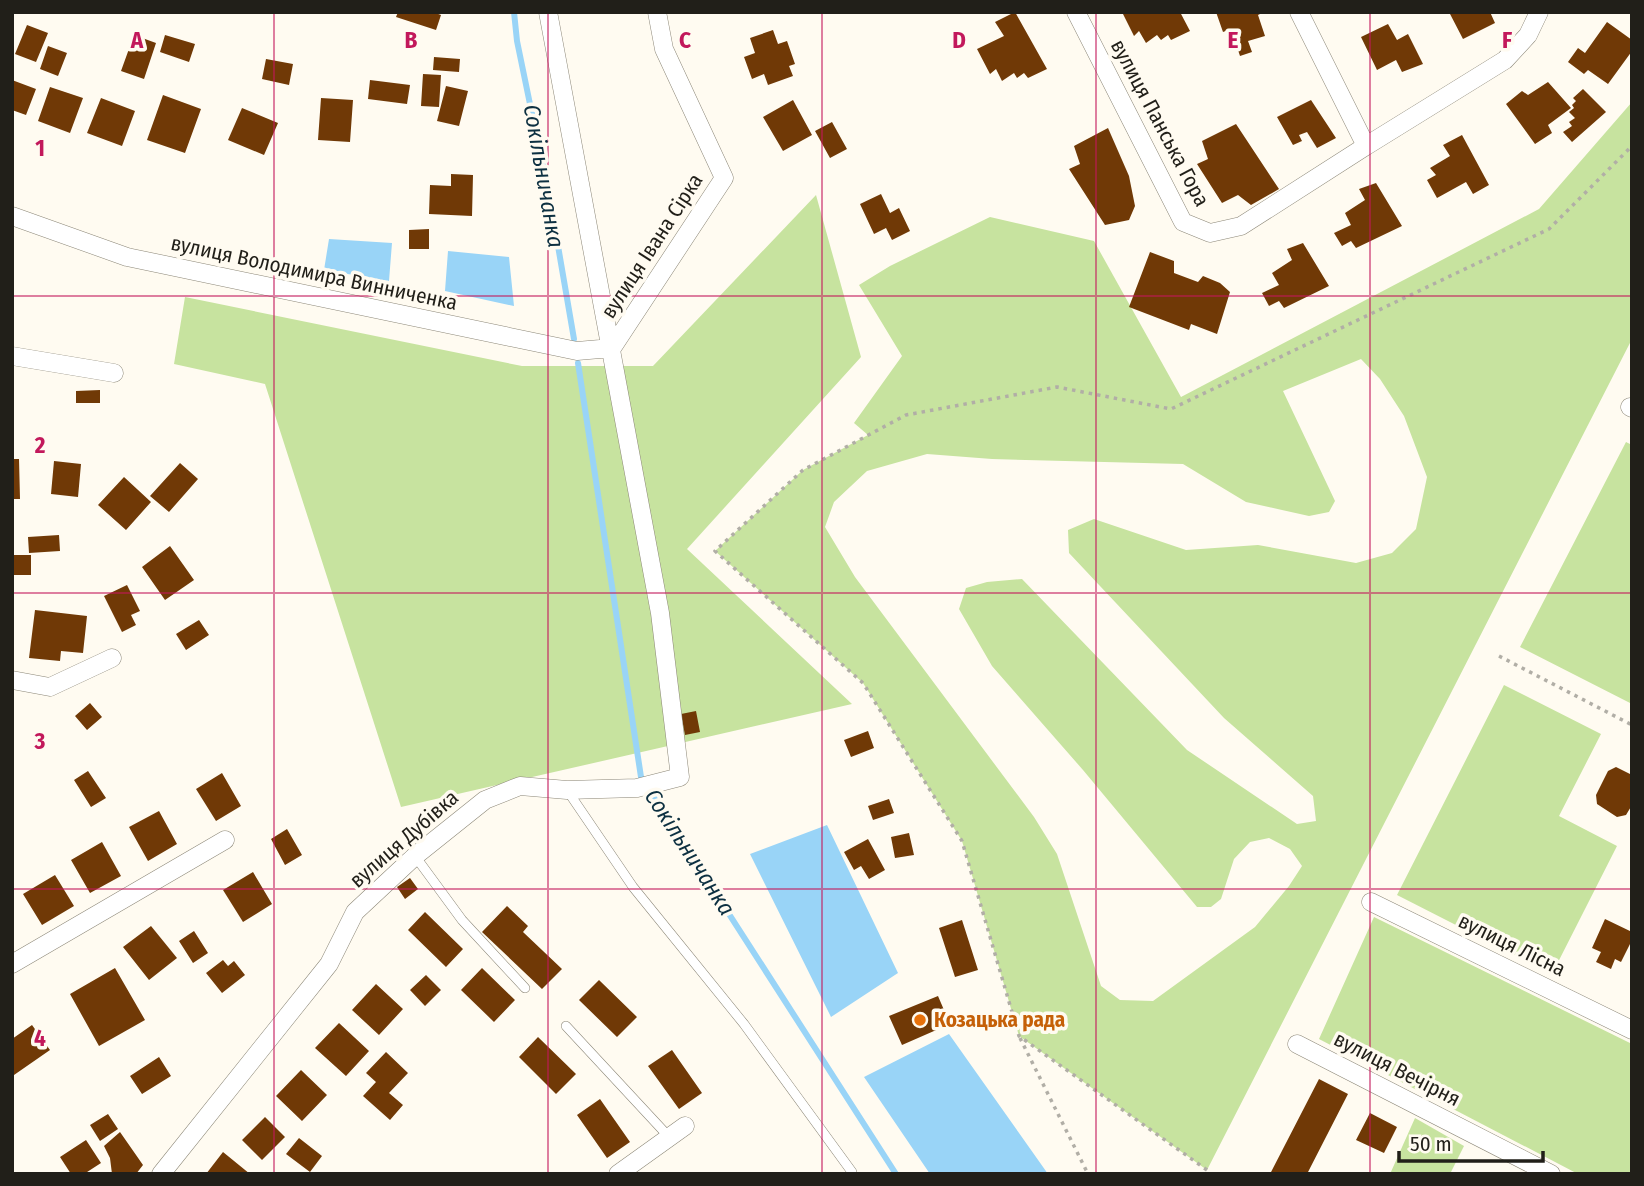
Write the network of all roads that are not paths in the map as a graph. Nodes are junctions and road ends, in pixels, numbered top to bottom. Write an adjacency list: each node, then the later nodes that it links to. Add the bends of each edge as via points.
1 (548, 12): 8 (street)
2 (657, 12): 8 (street, вулиця Івана Сірка, via 664,49 723,178)
3 (1076, 12): 6 (street, вулиця Панська Гора, via 1184,222 1210,233 1241,226)
4 (1299, 12): 6 (street)
5 (1539, 12): 6 (street, вулиця Панська Гора, via 1528,35 1505,60)
6 (1366, 146)
7 (12, 216): 8 (street, вулиця Володимира Винниченка, via 127,257 576,351)
8 (612, 348): 13 (street, вулиця Дубівка, via 660,613 680,777 643,787)
9 (12, 356): 10 (street)
10 (114, 373)
11 (112, 658): 12 (street, via 50,687)
12 (12, 680)
13 (567, 790): 15 (street, вулиця Дубівка, via 520,786 485,800); 24 (lane, via 633,887 744,1024)
14 (225, 840): 17 (street)
15 (415, 856): 18 (lane, via 462,919); 25 (street, вулиця Дубівка, via 355,912 330,964)
16 (1371, 902): 20 (street, вулиця Лісна)
17 (12, 964)
18 (525, 988)
19 (566, 1026): 23 (lane)
20 (1632, 1030)
21 (1297, 1044): 27 (street, вулиця Вечірня)
22 (685, 1126): 23 (street)
23 (670, 1138): 26 (street)
24 (852, 1172)
25 (161, 1174)
26 (618, 1174)
27 (1552, 1174)

